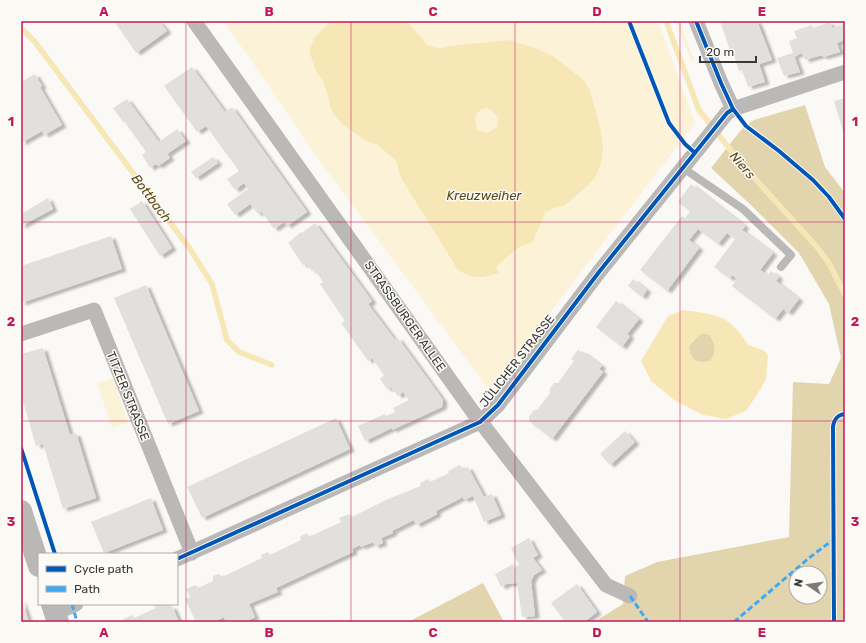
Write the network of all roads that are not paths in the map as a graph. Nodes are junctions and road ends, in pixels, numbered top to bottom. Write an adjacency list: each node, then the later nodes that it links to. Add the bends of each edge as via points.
1 (194, 21): 8 (street, STRASSBURGER ALLEE)
2 (696, 21): 4 (street)
3 (845, 72): 4 (street)
4 (730, 111): 5 (street, JÜLICHER STRASSE)
5 (683, 168): 6 (lane, via 743,209 791,255); 8 (street, JÜLICHER STRASSE, via 599,272 498,405)
6 (781, 267)
7 (21, 334): 10 (street, TITZER STRASSE, via 94,310)
8 (480, 422): 10 (street, JÜLICHER STRASSE); 13 (street, STRASSBURGER ALLEE, via 606,585)
9 (21, 511): 12 (street)
10 (192, 553): 11 (street, JÜLICHER STRASSE)
11 (178, 559)
12 (38, 563)
13 (630, 596)
14 (74, 605): 15 (street)
15 (55, 613)

